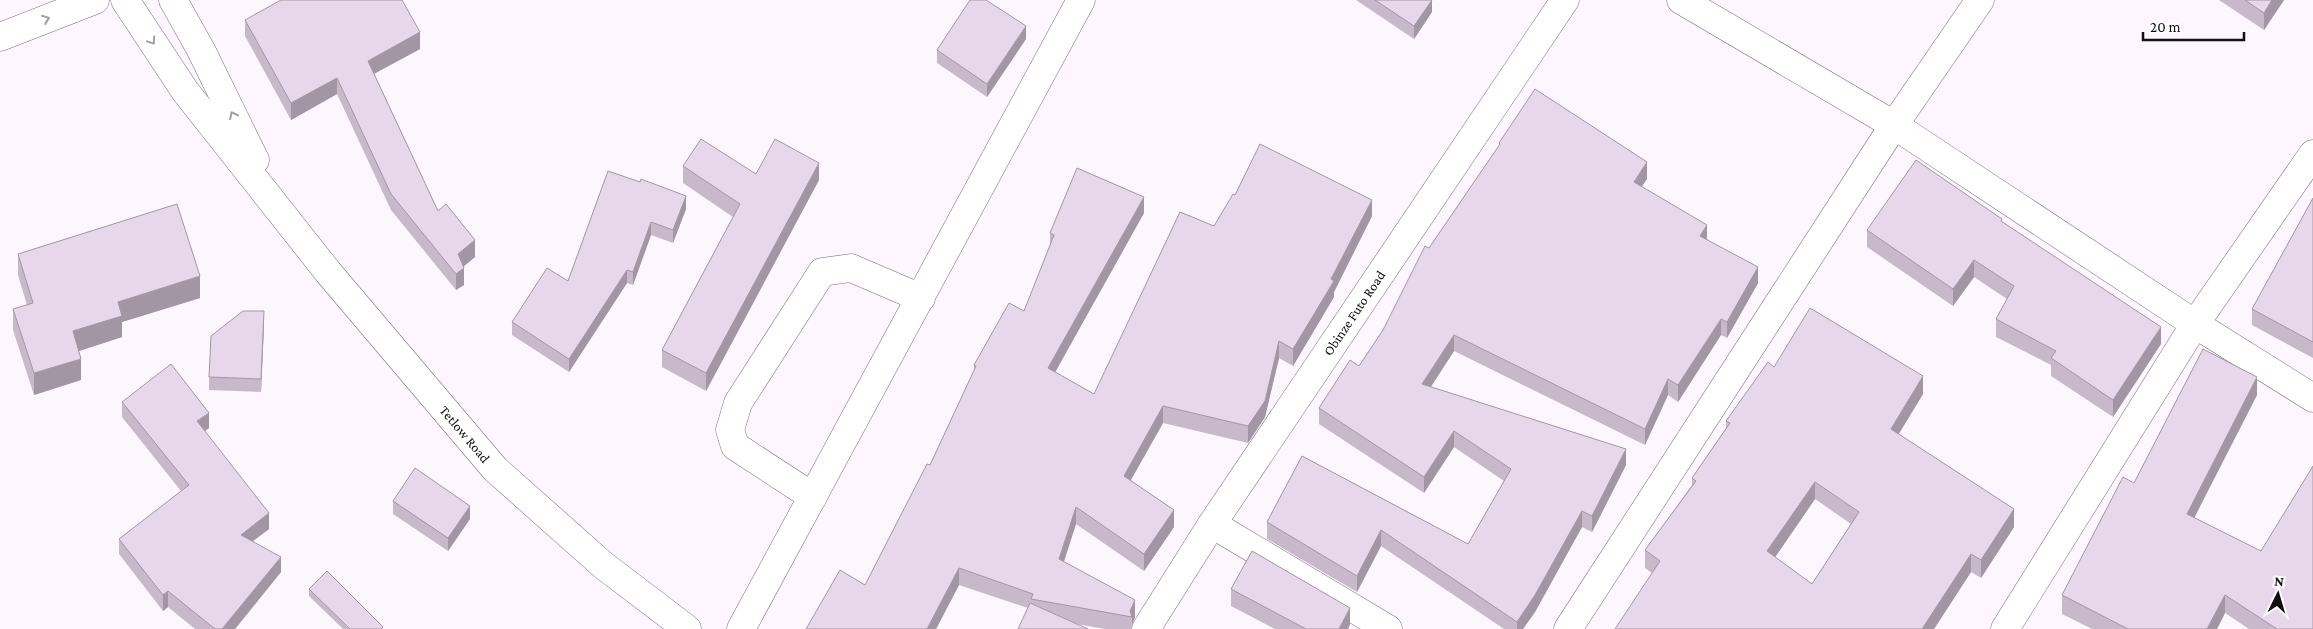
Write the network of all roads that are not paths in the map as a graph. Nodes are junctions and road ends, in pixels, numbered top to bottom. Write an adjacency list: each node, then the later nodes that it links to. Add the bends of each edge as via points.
1 (95, 0): 8 (street, one-way to 1)
2 (125, 0): 11 (street, one-way to 11, via 185,91)
3 (173, 0): 11 (street, one-way to 3)
4 (1081, 0): 12 (street)
5 (1565, 0): 16 (street, Obinze Futo Road)
6 (1680, 0): 9 (street)
7 (1980, 0): 9 (street)
8 (0, 36)
9 (1894, 125): 13 (street); 22 (street)
10 (2313, 154): 13 (street)
11 (278, 206): 18 (street, Tetlow Road, via 328,272 495,469 603,565)
12 (921, 298): 15 (street); 15 (street, via 851,268 822,272 738,403 730,430 735,446)
13 (2195, 324): 14 (street); 17 (street)
14 (2313, 398)
15 (813, 497): 19 (street)
16 (1212, 524): 20 (street, Obinze Futo Road); 21 (street)
17 (2013, 626)
18 (687, 629)
19 (741, 629)
20 (1146, 629)
21 (1388, 629)
22 (1568, 629)

